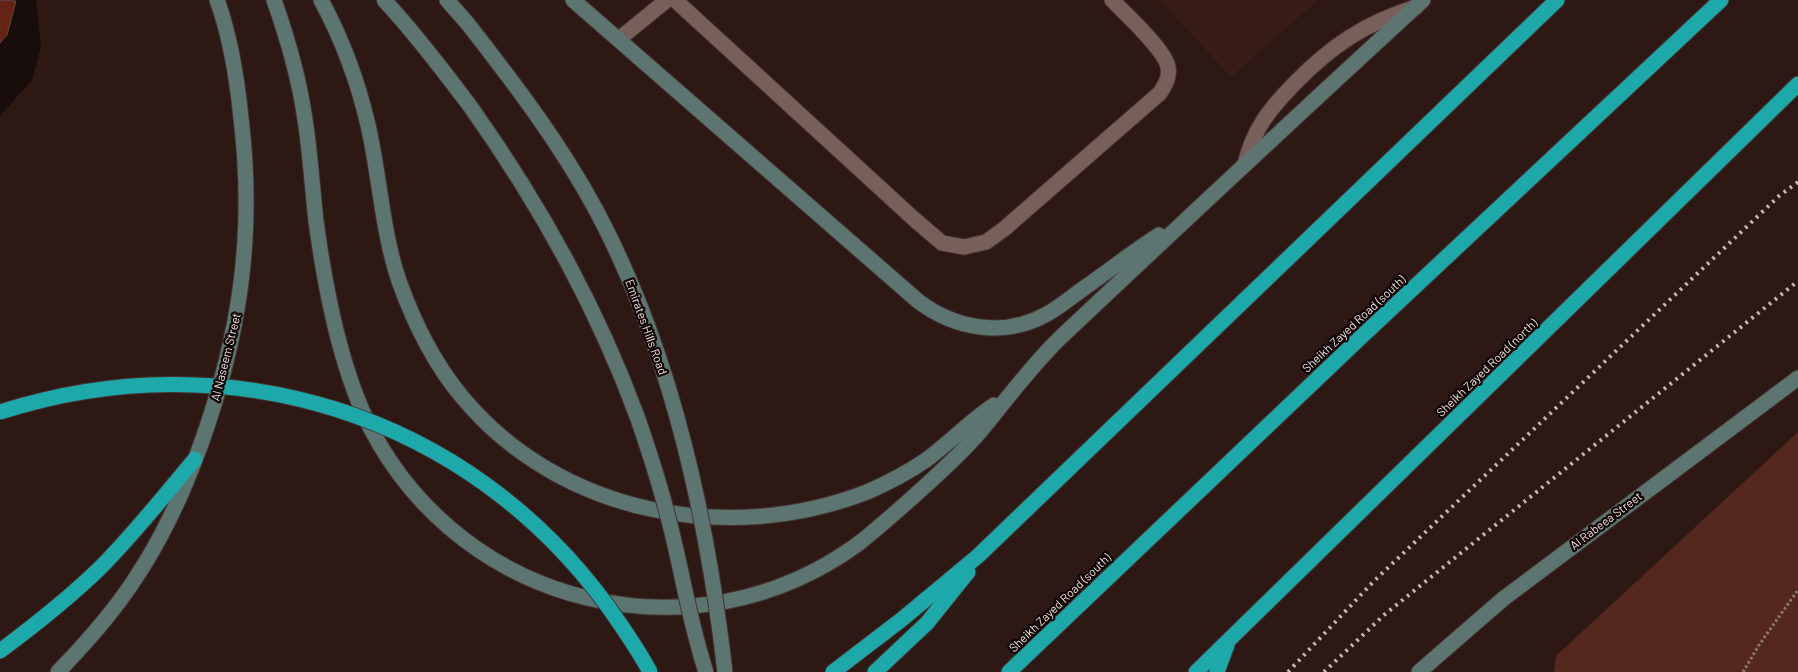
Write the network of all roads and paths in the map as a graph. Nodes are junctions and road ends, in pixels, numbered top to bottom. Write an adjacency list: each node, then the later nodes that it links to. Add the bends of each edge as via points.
1 (217, 0): 20 (main road, Al Naseem Street, via 230,42 240,102 246,154 246,240 238,310 227,360)
2 (274, 0): 18 (main road, via 292,56 304,112 323,271 357,399 384,452 420,501 465,541 516,573 602,602 662,608 722,603 751,596 808,574 859,543 938,474 975,437)
3 (321, 0): 18 (main road, via 342,44 368,125 389,246 413,316 445,374 462,397 503,439 547,470 596,494 662,512 731,518 800,511 866,492 898,478)
4 (384, 0): 27 (main road, bridge, via 448,76 498,146 553,233 600,325 638,420 668,518 690,618)
5 (447, 0): 28 (main road, Emirates Hills Road, bridge, via 532,108 570,165 619,254 639,301 688,464 713,582)
6 (573, 0): 13 (main road)
7 (667, 0): 13 (lane)
8 (676, 0): 9 (lane, via 914,219 942,243 964,247 986,242 1004,229 1160,93 1167,81 1164,55)
9 (1112, 0)
10 (1557, 0): 21 (highway)
11 (1720, 0): 31 (highway, Sheikh Zayed Road (south))
12 (1419, 3): 15 (main road); 15 (lane, via 1374,22 1318,60 1261,122)
13 (619, 39): 16 (main road, via 918,301 955,322 997,328 1014,326 1046,314)
14 (1798, 84): 23 (highway, Sheikh Zayed Road (north))
15 (1245, 164): 16 (main road)
16 (1184, 220): 18 (main road, via 1059,340)
17 (1798, 378): 34 (main road, Al Rabeea Street, via 1503,599)
18 (1008, 396)
19 (0, 412): 26 (highway, bridge, via 69,393 153,384 195,384 280,394 321,404 400,433 452,461 494,490 539,528 595,589)
20 (195, 458): 24 (highway, via 99,568 57,607); 25 (main road, Al Naseem Street, via 178,501 135,579 84,646)
21 (978, 556): 29 (highway); 30 (highway, via 927,623)
22 (1798, 590): 35 (path)
23 (1229, 641): 32 (highway, Sheikh Zayed Road (north)); 33 (highway)
24 (0, 651)
25 (58, 672)
26 (650, 672)
27 (706, 672)
28 (725, 672)
29 (833, 672)
30 (875, 672)
31 (1009, 672)
32 (1196, 672)
33 (1217, 672)
34 (1419, 672)
35 (1743, 672)

